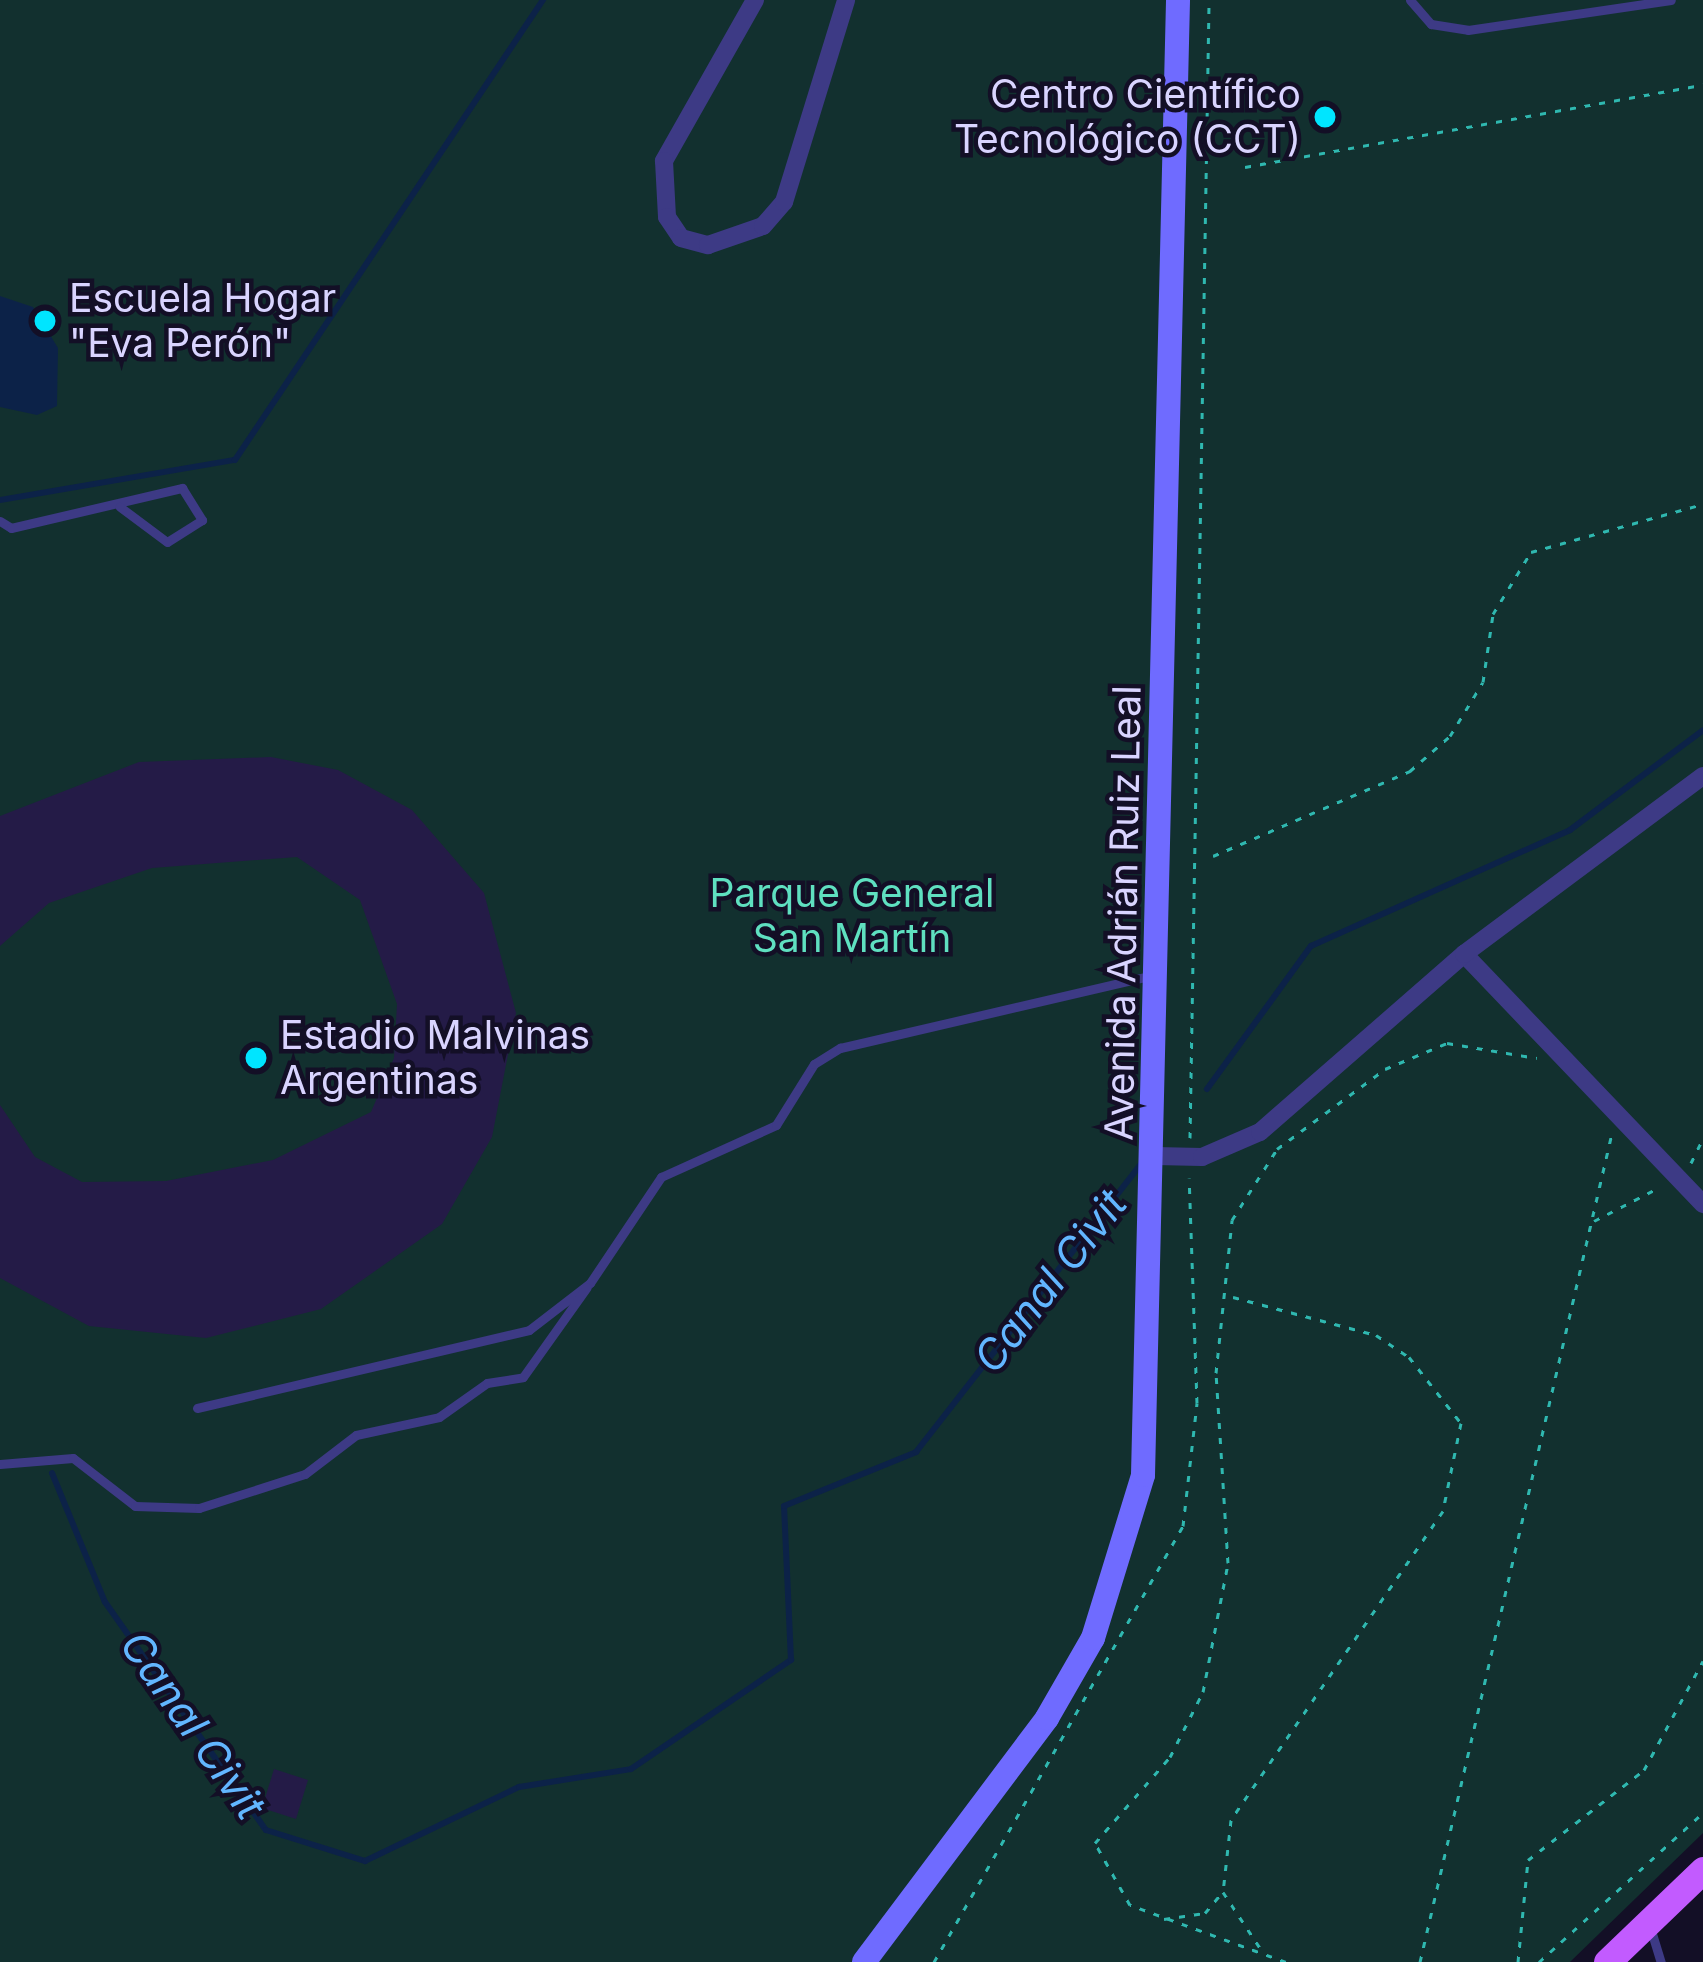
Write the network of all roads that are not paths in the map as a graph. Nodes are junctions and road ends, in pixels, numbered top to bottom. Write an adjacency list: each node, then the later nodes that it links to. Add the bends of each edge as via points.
1 (755, 0): 2 (street, via 664,161 668,217 681,238 708,245 763,226 784,202)
2 (845, 0)
3 (1178, 0): 10 (street, Avenida Adrián Ruiz Leal)
4 (1410, 0): 5 (lane, via 1431,24 1468,31)
5 (1671, 0)
6 (120, 507): 6 (lane, via 182,488 202,520 167,542); 7 (lane)
7 (0, 521)
8 (1703, 776): 9 (street)
9 (1464, 954): 11 (street, via 1260,1132 1202,1157); 12 (street)
10 (1156, 975): 11 (street, Avenida Adrián Ruiz Leal); 13 (lane, via 840,1048 814,1064 776,1125 661,1177)
11 (1156, 1156): 18 (street, Avenida Adrián Ruiz Leal, via 1143,1475 1123,1564 1047,1718)
12 (1703, 1204)
13 (590, 1283): 14 (lane, via 529,1330); 15 (lane, via 523,1377 487,1383 439,1417 356,1435 305,1474 199,1508 135,1506 73,1458)
14 (196, 1408)
15 (0, 1464)
16 (1703, 1870): 17 (main road)
17 (1648, 1922): 19 (main road); 20 (lane)
18 (864, 1962)
19 (1607, 1962)
20 (1661, 1962)

